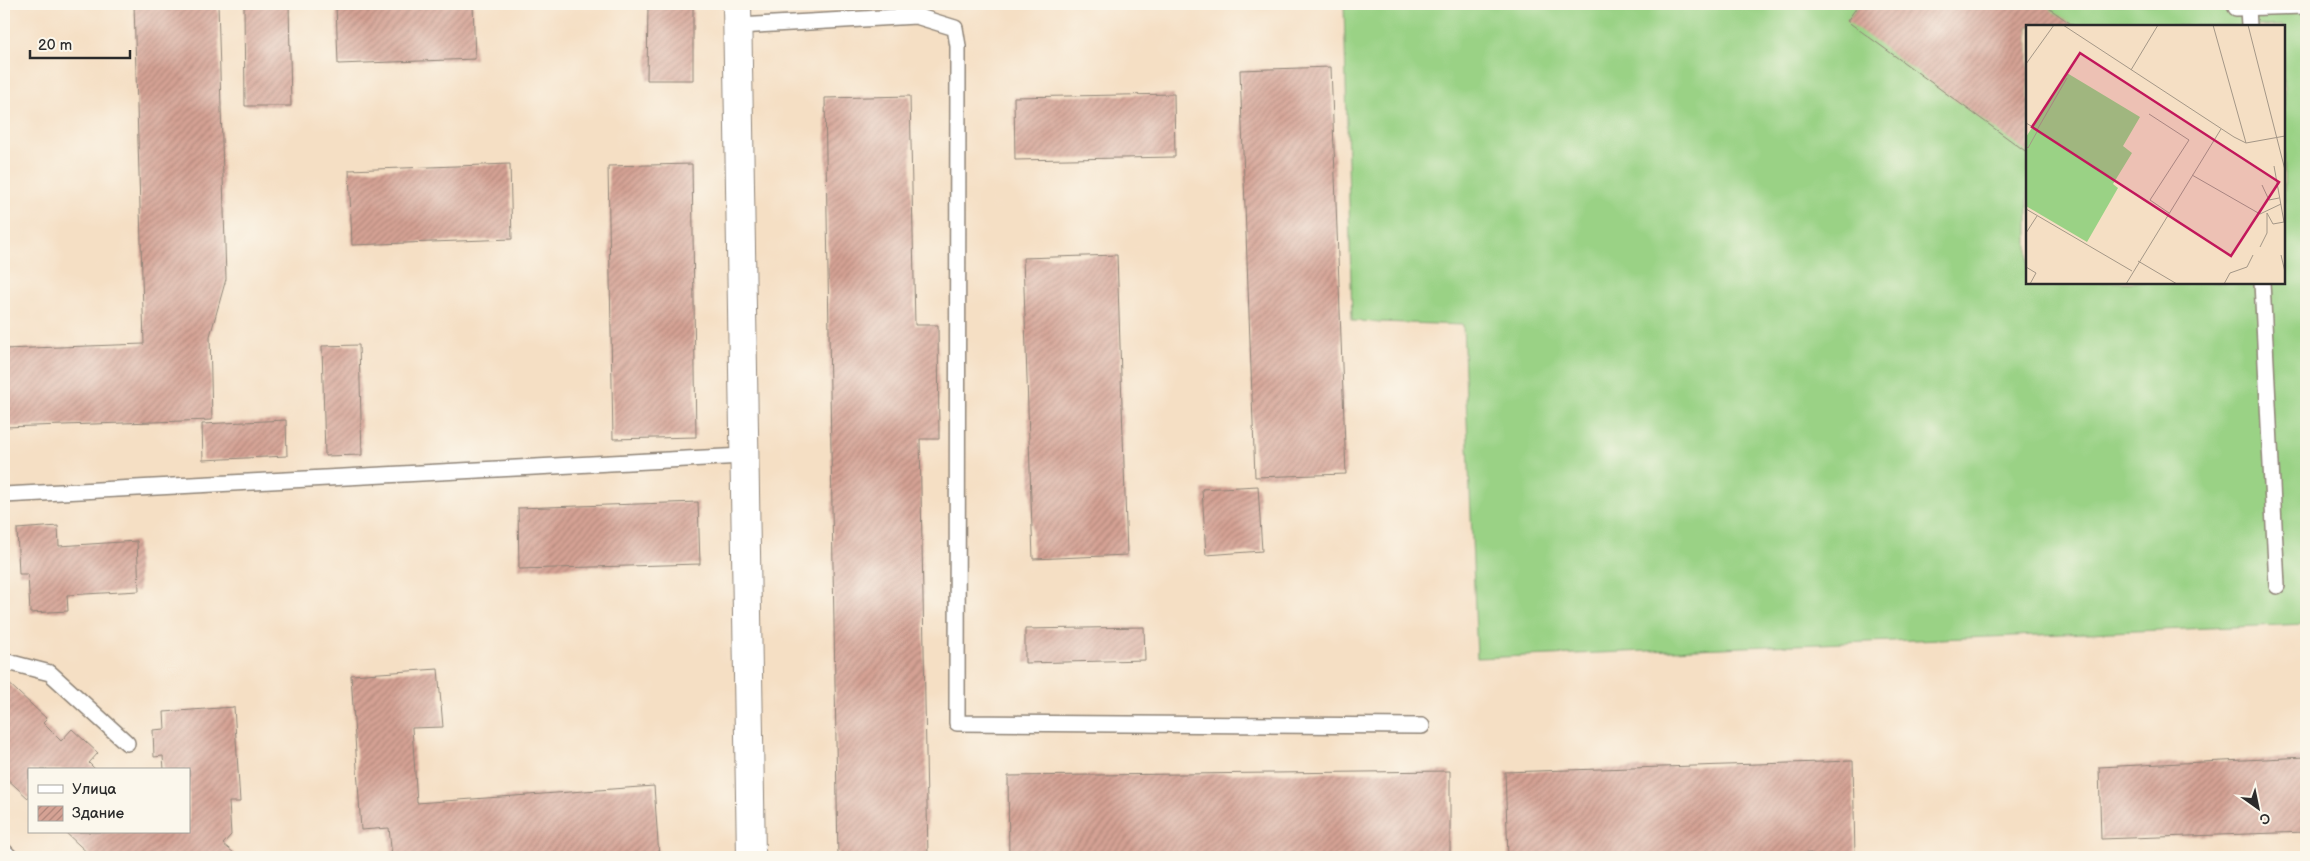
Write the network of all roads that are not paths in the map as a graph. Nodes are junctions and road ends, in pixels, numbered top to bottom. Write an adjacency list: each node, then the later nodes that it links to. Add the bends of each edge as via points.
1 (2242, 6): 2 (lane); 4 (lane)
2 (2306, 6)
3 (738, 15): 6 (street); 10 (lane, via 916,16 954,28 958,46 957,723)
4 (2249, 25)
5 (2262, 284): 8 (lane)
6 (743, 456): 7 (lane); 14 (street)
7 (4, 495)
8 (2277, 586)
9 (4, 660): 11 (lane, via 50,673)
10 (1422, 726)
11 (127, 743)
12 (4, 851): 13 (lane)
13 (10, 857)
14 (751, 857)

